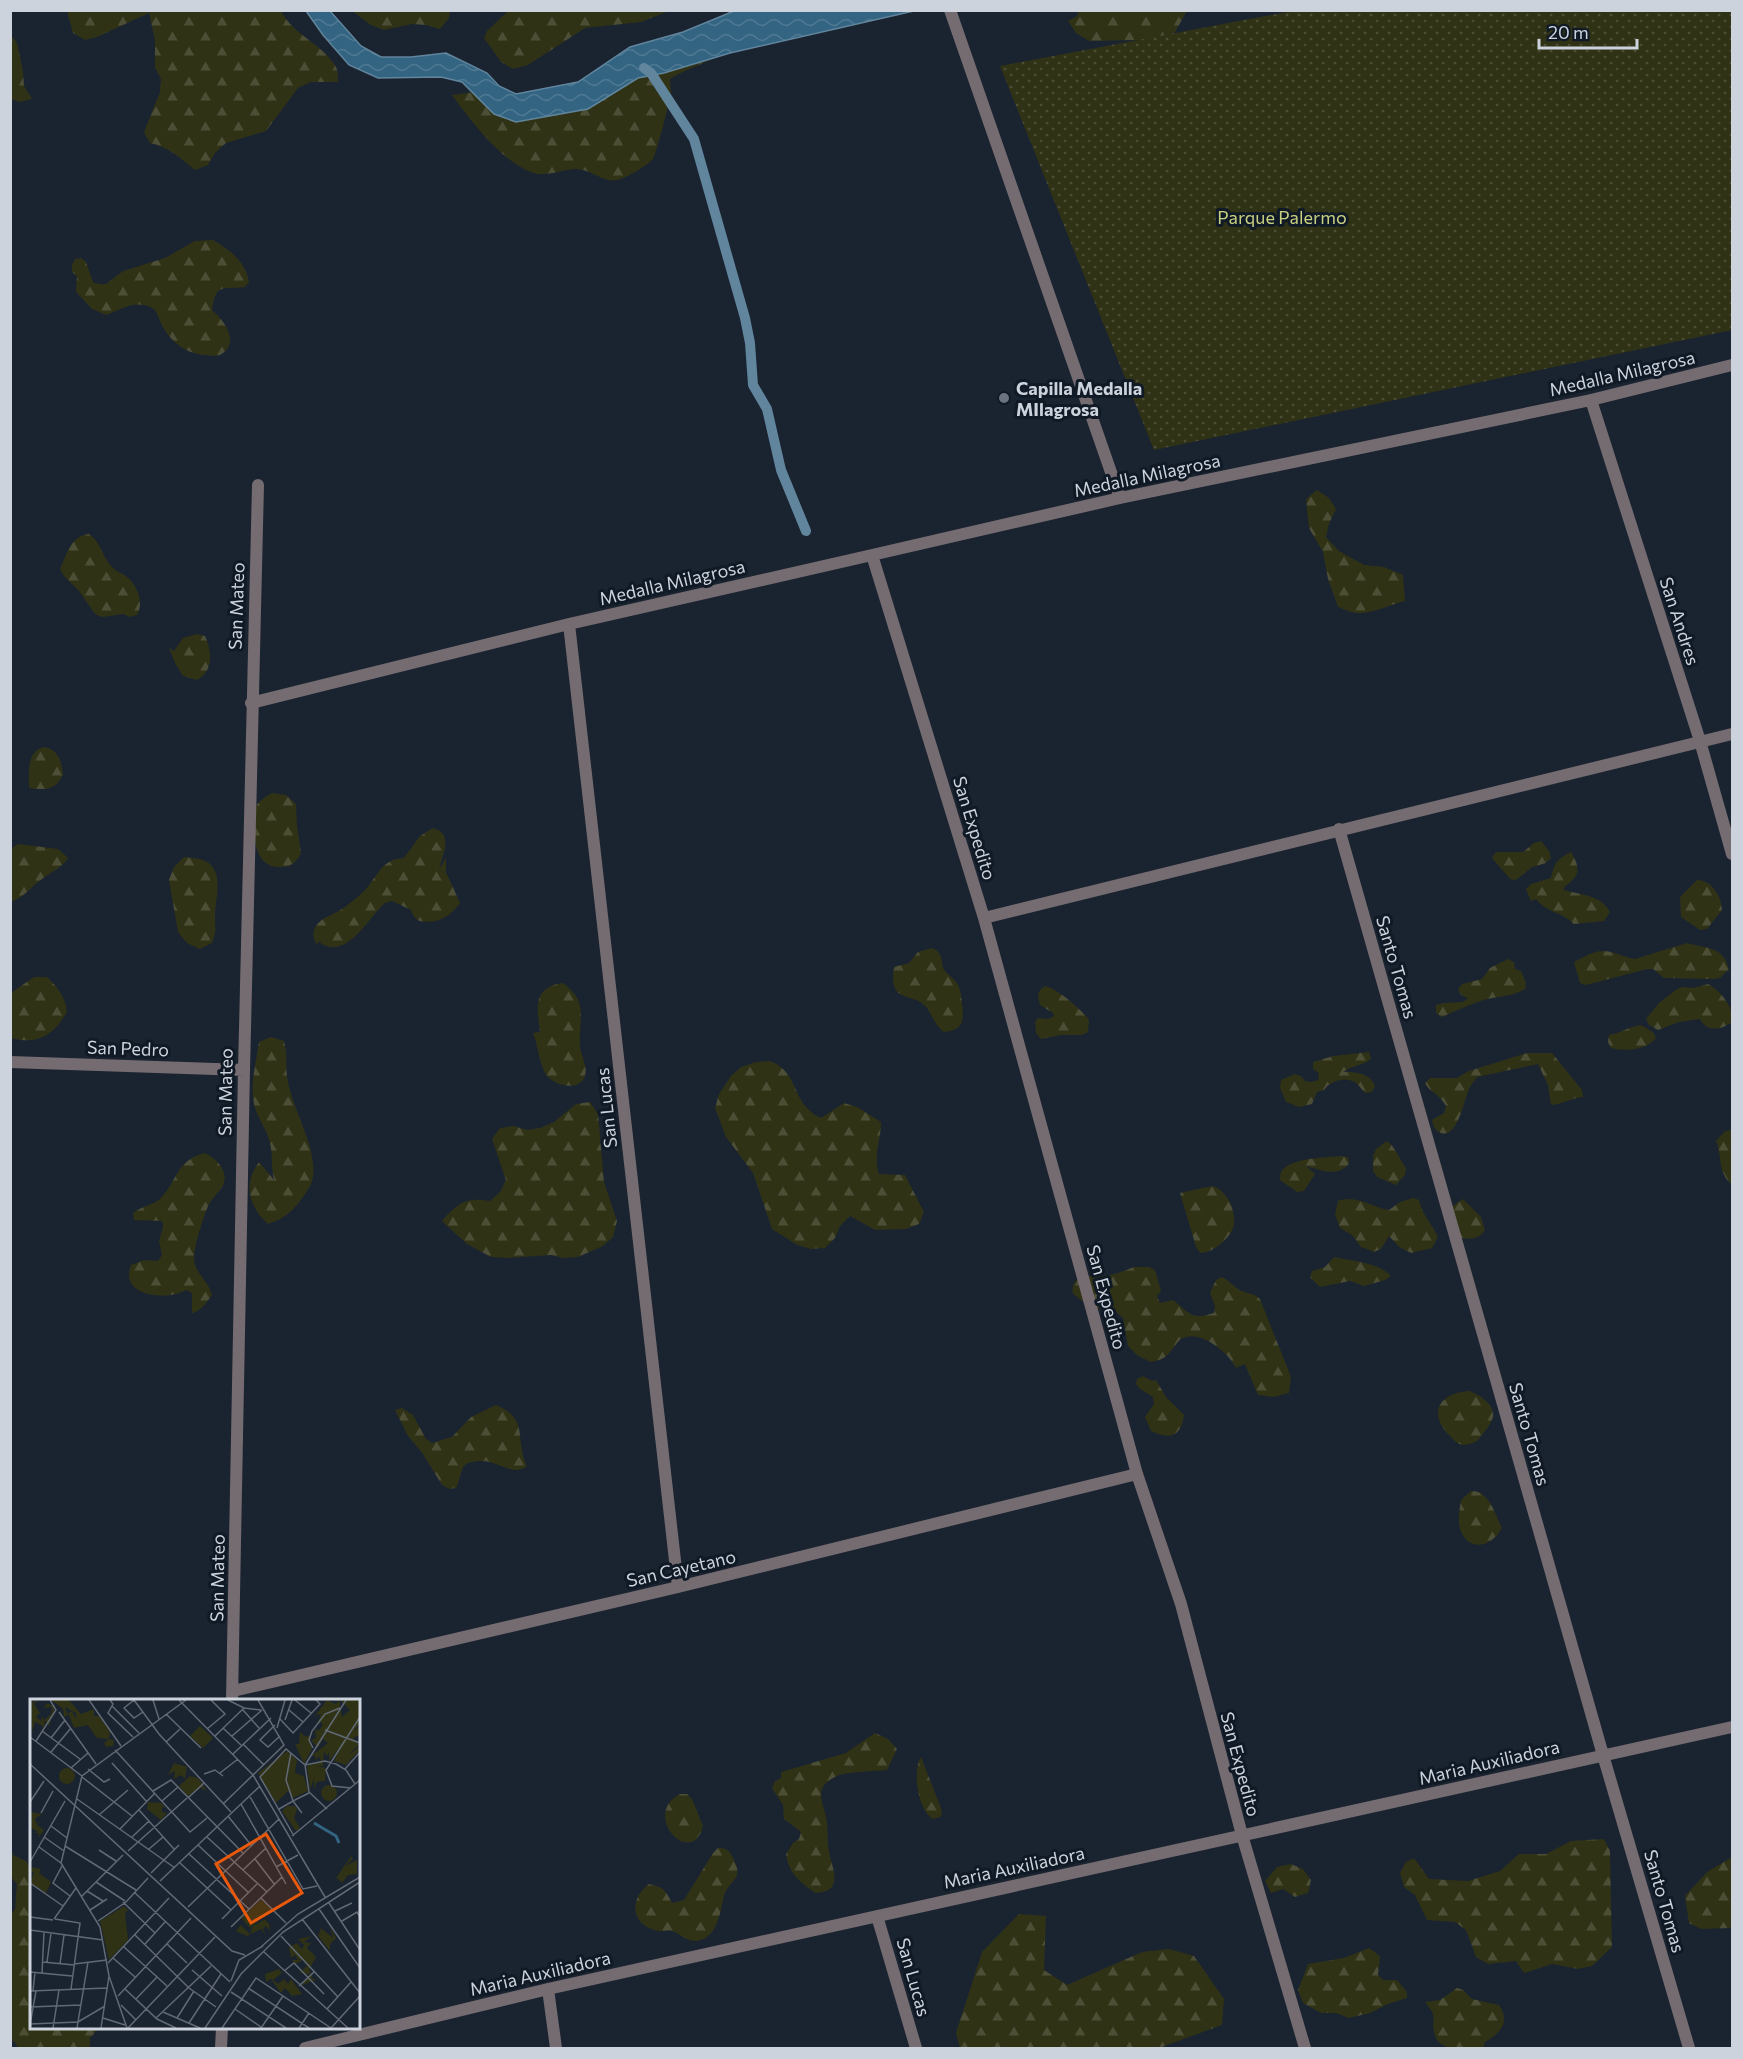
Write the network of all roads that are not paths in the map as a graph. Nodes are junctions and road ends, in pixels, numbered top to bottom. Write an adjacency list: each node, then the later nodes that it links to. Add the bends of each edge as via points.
1 (950, 10): 5 (street)
2 (1732, 365): 3 (street, Medalla Milagrosa)
3 (1591, 400): 5 (street, Medalla Milagrosa); 10 (street, San Andres)
4 (258, 485): 8 (street, San Mateo)
5 (1120, 498): 6 (street, Medalla Milagrosa)
6 (872, 555): 7 (street, Medalla Milagrosa); 13 (street, San Expedito)
7 (569, 624): 8 (street, Medalla Milagrosa); 17 (street, San Lucas)
8 (251, 703): 15 (street, San Mateo)
9 (1732, 734): 10 (street)
10 (1700, 741): 11 (street); 12 (street, San Andres)
11 (1339, 829): 13 (street); 20 (street, Santo Tomas)
12 (1732, 854)
13 (984, 918): 16 (street, San Expedito)
14 (10, 1062): 15 (street, San Pedro)
15 (244, 1070): 18 (street, San Mateo)
16 (1137, 1474): 17 (street, San Cayetano); 21 (street, San Expedito, via 1181,1604)
17 (678, 1587): 18 (street, San Cayetano)
18 (232, 1696)
19 (1732, 1726): 20 (street, Maria Auxiliadora)
20 (1603, 1755): 21 (street, Maria Auxiliadora); 30 (street, Santo Tomas)
21 (1242, 1835): 22 (street, Maria Auxiliadora); 29 (street, San Expedito)
22 (877, 1916): 23 (street, Maria Auxiliadora); 28 (street, San Lucas)
23 (548, 1989): 26 (street, Maria Auxiliadora); 27 (street)
24 (222, 2029): 25 (street)
25 (221, 2049)
26 (305, 2049)
27 (556, 2049)
28 (916, 2049)
29 (1305, 2049)
30 (1689, 2049)

